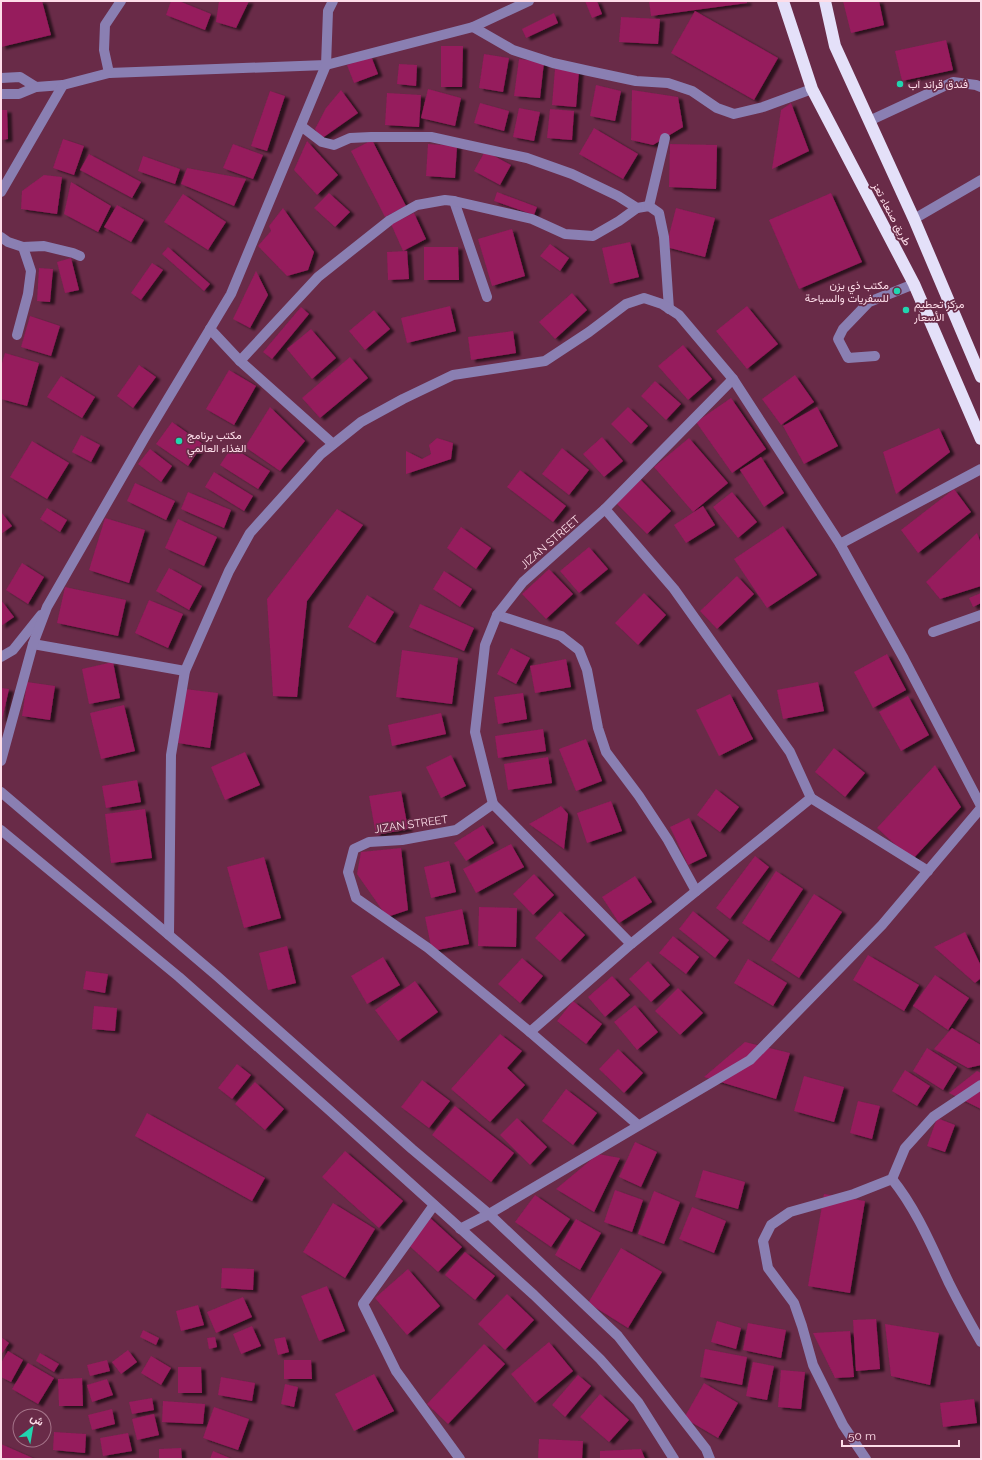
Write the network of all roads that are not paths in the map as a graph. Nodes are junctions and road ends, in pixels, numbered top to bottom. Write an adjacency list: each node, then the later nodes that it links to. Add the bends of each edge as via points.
1 (121, 1): 8 (street, via 105,25 104,50)
2 (333, 1): 7 (street, via 328,11)
3 (529, 1): 6 (street)
4 (783, 1): 13 (highway, طريق صنعاء تعز)
5 (825, 1): 15 (highway, طريق صنعاء تعز, via 835,46)
6 (473, 27): 7 (street); 13 (street, via 513,50 589,71 636,81 668,83 692,91 717,108 734,114 763,107)
7 (326, 65): 8 (street); 16 (street)
8 (109, 73): 11 (street)
9 (1, 78): 10 (street, via 20,77)
10 (36, 86): 11 (street); 14 (street, via 19,94)
11 (63, 86): 19 (street)
12 (981, 87): 15 (street, via 953,82)
13 (812, 89): 27 (highway, طريق صنعاء تعز)
14 (1, 94)
15 (868, 121): 23 (highway, طريق صنعاء تعز)
16 (301, 126): 22 (street, via 322,142 334,145 350,138 431,137 527,158 572,174); 30 (street, via 231,294)
17 (665, 138): 21 (street)
18 (981, 180): 23 (street)
19 (1, 192)
20 (454, 201): 22 (street, via 532,219 565,234 593,236); 28 (street); 33 (street, via 417,205 390,220 318,277)
21 (649, 206): 22 (street); 29 (street, via 659,213 664,237)
22 (637, 208)
23 (914, 220): 34 (highway, طريق صنعاء تعز)
24 (1, 238): 25 (street)
25 (23, 247): 26 (street, via 44,246); 31 (street, via 31,270 28,294)
26 (80, 256)
27 (914, 284): 32 (street, via 869,302 843,329 838,340 848,358); 36 (highway, طريق صنعاء تعز)
28 (487, 297)
29 (669, 309): 35 (street, via 679,316); 37 (street, via 644,298 626,304 545,361 453,375 361,422)
30 (210, 329): 33 (street); 41 (street)
31 (17, 335)
32 (875, 356)
33 (240, 361): 37 (street)
34 (981, 377)
35 (733, 379): 39 (street, JIZAN STREET); 40 (street)
36 (981, 439)
37 (333, 444): 47 (street, via 321,454 250,534 229,571)
38 (981, 469): 40 (street)
39 (605, 509): 42 (street, JIZAN STREET, via 523,582); 50 (street, via 674,589 790,752)
40 (840, 544): 52 (street, via 904,659)
41 (47, 607): 45 (street); 46 (street, via 13,650)
42 (497, 615): 51 (street, JIZAN STREET, via 485,645 475,732); 55 (street, via 561,636 579,650 587,670 598,728 606,752 668,840)
43 (981, 616): 44 (street)
44 (933, 632)
45 (33, 644): 47 (street); 48 (street)
46 (1, 657)
47 (185, 671): 56 (street, via 171,755)
48 (1, 761)
49 (1, 792): 56 (street)
50 (811, 798): 54 (street); 55 (street)
51 (493, 804): 57 (street); 58 (street, JIZAN STREET, via 456,830 402,840 369,842 354,849 348,872 356,898 428,948)
52 (981, 807): 54 (street)
53 (1, 830): 62 (street, via 179,977)
54 (928, 871): 60 (street, via 882,925 750,1060)
55 (696, 891): 57 (street)
56 (169, 935): 63 (street)
57 (631, 944): 58 (street)
58 (530, 1032): 60 (street, JIZAN STREET)
59 (981, 1085): 61 (street, via 932,1117 905,1148)
60 (638, 1125): 63 (street)
61 (892, 1179): 65 (street, via 923,1226 950,1285); 69 (street, via 854,1194 790,1212 771,1225 763,1241 768,1268 794,1303 812,1365 843,1425)
62 (434, 1205): 64 (street); 66 (street, via 363,1304 396,1371)
63 (489, 1214): 64 (street); 68 (street, via 618,1336 706,1449)
64 (460, 1229): 67 (street, via 600,1359 638,1402)
65 (981, 1342)
66 (460, 1459)
67 (674, 1459)
68 (710, 1459)
69 (866, 1459)

